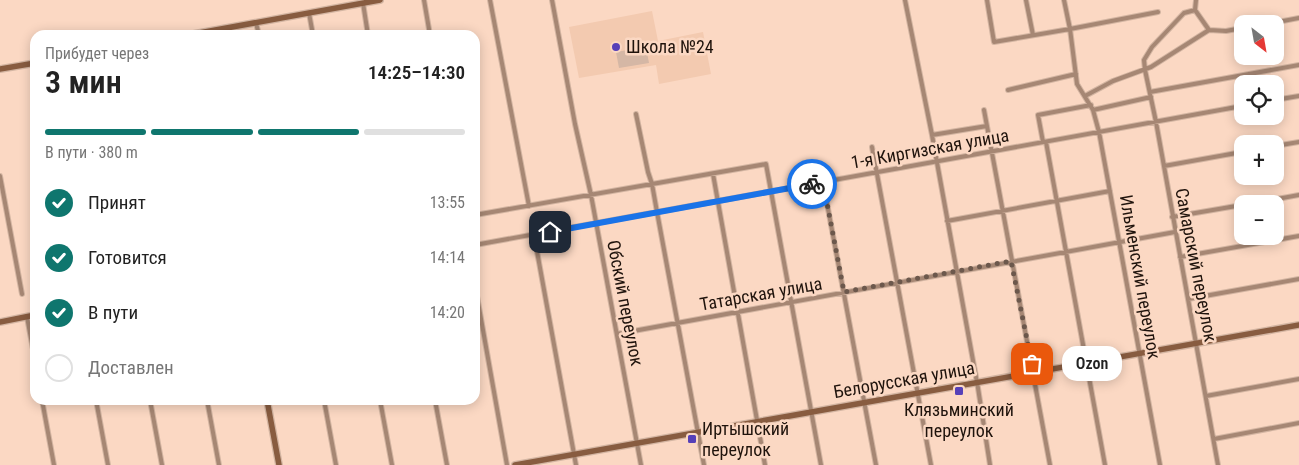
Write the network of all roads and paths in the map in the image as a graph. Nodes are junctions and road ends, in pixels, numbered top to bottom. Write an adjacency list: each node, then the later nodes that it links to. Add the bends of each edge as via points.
1 (380, 0): 10 (main road)
2 (424, 0): 22 (street)
3 (490, 0): 65 (street)
4 (552, 0): 60 (street, Обский переулок, via 574,124)
5 (905, 0): 44 (street)
6 (987, 0): 25 (street, via 994,42)
7 (1026, 0): 25 (street)
8 (1064, 0): 17 (street, Ильменский переулок)
9 (1196, 0): 11 (street)
10 (362, 3): 13 (main road); 21 (street)
11 (1195, 10): 23 (street); 29 (street, via 1184,13 1152,48 1144,60)
12 (1158, 12): 17 (street)
13 (309, 13): 16 (main road); 20 (street)
14 (1299, 18): 15 (street)
15 (1284, 21)
16 (256, 22): 18 (main road); 19 (street)
17 (1070, 29): 25 (street); 30 (street, Ильменский переулок)
18 (220, 30)
19 (258, 30)
20 (312, 30)
21 (367, 30)
22 (429, 30)
23 (1209, 30): 24 (street); 29 (street)
24 (1234, 30)
25 (1033, 35)
26 (30, 64): 28 (main road)
27 (1299, 65): 32 (street)
28 (0, 69)
29 (1145, 70): 32 (street, Самарский переулок); 33 (street, via 1112,81)
30 (1076, 74): 31 (street); 33 (street, Ильменский переулок, via 1077,84)
31 (1008, 90)
32 (1151, 95): 39 (street); 41 (street, Самарский переулок)
33 (1085, 96): 36 (street, Ильменский переулок)
34 (1299, 96): 35 (street)
35 (1284, 98)
36 (1091, 105): 39 (street, Ильменский переулок); 45 (street, via 1038,114)
37 (1234, 107): 41 (street, 1-я Киргизская улица)
38 (984, 110): 42 (street)
39 (1093, 110): 43 (street, Ильменский переулок)
40 (636, 114): 57 (street)
41 (1156, 122): 43 (street, 1-я Киргизская улица); 52 (street, Самарский переулок)
42 (987, 126): 44 (street); 49 (street)
43 (1099, 132): 45 (street, 1-я Киргизская улица); 58 (street, Ильменский переулок)
44 (932, 135): 51 (street)
45 (1044, 142): 49 (street, 1-я Киргизская улица); 64 (street)
46 (1299, 142): 47 (street)
47 (1284, 144)
48 (872, 147): 53 (street)
49 (992, 151): 51 (street, 1-я Киргизская улица); 67 (street)
50 (1234, 153): 52 (street)
51 (936, 162): 53 (street, 1-я Киргизская улица); 71 (street)
52 (1164, 166): 70 (street, Самарский переулок)
53 (878, 172): 56 (street, 1-я Киргизская улица); 83 (street)
54 (713, 174): 57 (street); 59 (street, via 766,164); 63 (street)
55 (0, 176): 85 (street)
56 (823, 182): 59 (street, 1-я Киргизская улица); 84 (street)
57 (652, 184): 60 (street); 68 (street)
58 (1110, 191): 64 (street); 76 (street, Ильменский переулок)
59 (772, 192): 63 (street, 1-я Киргизская улица); 87 (street)
60 (591, 195): 65 (street); 72 (street, Обский переулок)
61 (1299, 196): 62 (street)
62 (1284, 198)
63 (717, 201): 68 (street, 1-я Киргизская улица); 88 (street)
64 (1057, 201): 67 (street); 78 (street)
65 (528, 206): 69 (street)
66 (1234, 206): 70 (street)
67 (1003, 210): 71 (street); 80 (street)
68 (658, 212): 72 (street, 1-я Киргизская улица); 93 (street)
69 (480, 214)
70 (1172, 217): 73 (street, Самарский переулок)
71 (947, 221): 81 (street)
72 (596, 224): 74 (street, 1-я Киргизская улица); 96 (street, Обский переулок)
73 (1175, 232): 76 (street, Татарская улица); 79 (street, Самарский переулок)
74 (534, 235): 77 (street, 1-я Киргизская улица); 120 (street)
75 (1299, 236): 79 (street)
76 (1120, 242): 78 (street, Татарская улица); 98 (street, Ильменский переулок)
77 (480, 245)
78 (1066, 252): 80 (street, Татарская улица); 99 (street)
79 (1180, 257): 86 (street, Самарский переулок)
80 (1011, 261): 81 (street, Татарская улица); 100 (street)
81 (956, 272): 83 (street, Татарская улица); 102 (street)
82 (1299, 279): 86 (street)
83 (898, 282): 84 (street, Татарская улица); 103 (street)
84 (844, 292): 87 (street, Татарская улица); 105 (street)
85 (22, 294)
86 (1188, 299): 97 (street, Самарский переулок)
87 (791, 302): 88 (street, Татарская улица); 114 (street)
88 (738, 312): 93 (street, Татарская улица); 115 (street)
89 (480, 313): 129 (street)
90 (30, 316): 91 (main road)
91 (27, 317): 92 (main road); 95 (street)
92 (0, 322)
93 (678, 323): 96 (street, Татарская улица); 117 (street)
94 (1299, 325): 97 (main road, Белорусская улица)
95 (30, 333)
96 (617, 334): 119 (street, Обский переулок)
97 (1196, 344): 98 (main road, Белорусская улица); 104 (street, Самарский переулок)
98 (1140, 354): 99 (main road, Белорусская улица); 141 (street, Ильменский переулок)
99 (1086, 363): 100 (main road, Белорусская улица); 140 (street)
100 (1034, 372): 102 (main road, Белорусская улица); 139 (street)
101 (1299, 380): 104 (street)
102 (977, 383): 103 (main road, Белорусская улица); 138 (street)
103 (918, 393): 105 (main road, Белорусская улица); 137 (street)
104 (1206, 396): 118 (street, Самарский переулок)
105 (865, 402): 114 (main road, Белорусская улица); 136 (street)
106 (43, 405): 121 (street)
107 (97, 405): 122 (street)
108 (151, 405): 123 (street)
109 (208, 405): 124 (street)
110 (268, 405): 125 (main road)
111 (325, 405): 126 (street)
112 (381, 405): 127 (street)
113 (436, 405): 128 (street)
114 (811, 412): 115 (main road, Белорусская улица); 135 (street)
115 (758, 422): 117 (main road, Белорусская улица); 134 (street)
116 (1299, 423): 118 (street)
117 (698, 432): 119 (main road, Белорусская улица); 133 (street)
118 (1214, 439): 142 (street, Самарский переулок)
119 (637, 443): 120 (main road, Белорусская улица); 132 (street, Обский переулок)
120 (574, 454): 130 (main road, Белорусская улица); 131 (street)
121 (54, 465)
122 (108, 465)
123 (162, 465)
124 (219, 465)
125 (279, 465)
126 (336, 465)
127 (392, 465)
128 (447, 465)
129 (507, 465)
130 (515, 465)
131 (576, 465)
132 (640, 465)
133 (704, 465)
134 (765, 465)
135 (821, 465)
136 (876, 465)
137 (931, 465)
138 (990, 465)
139 (1050, 465)
140 (1105, 465)
141 (1160, 465)
142 (1218, 465)

